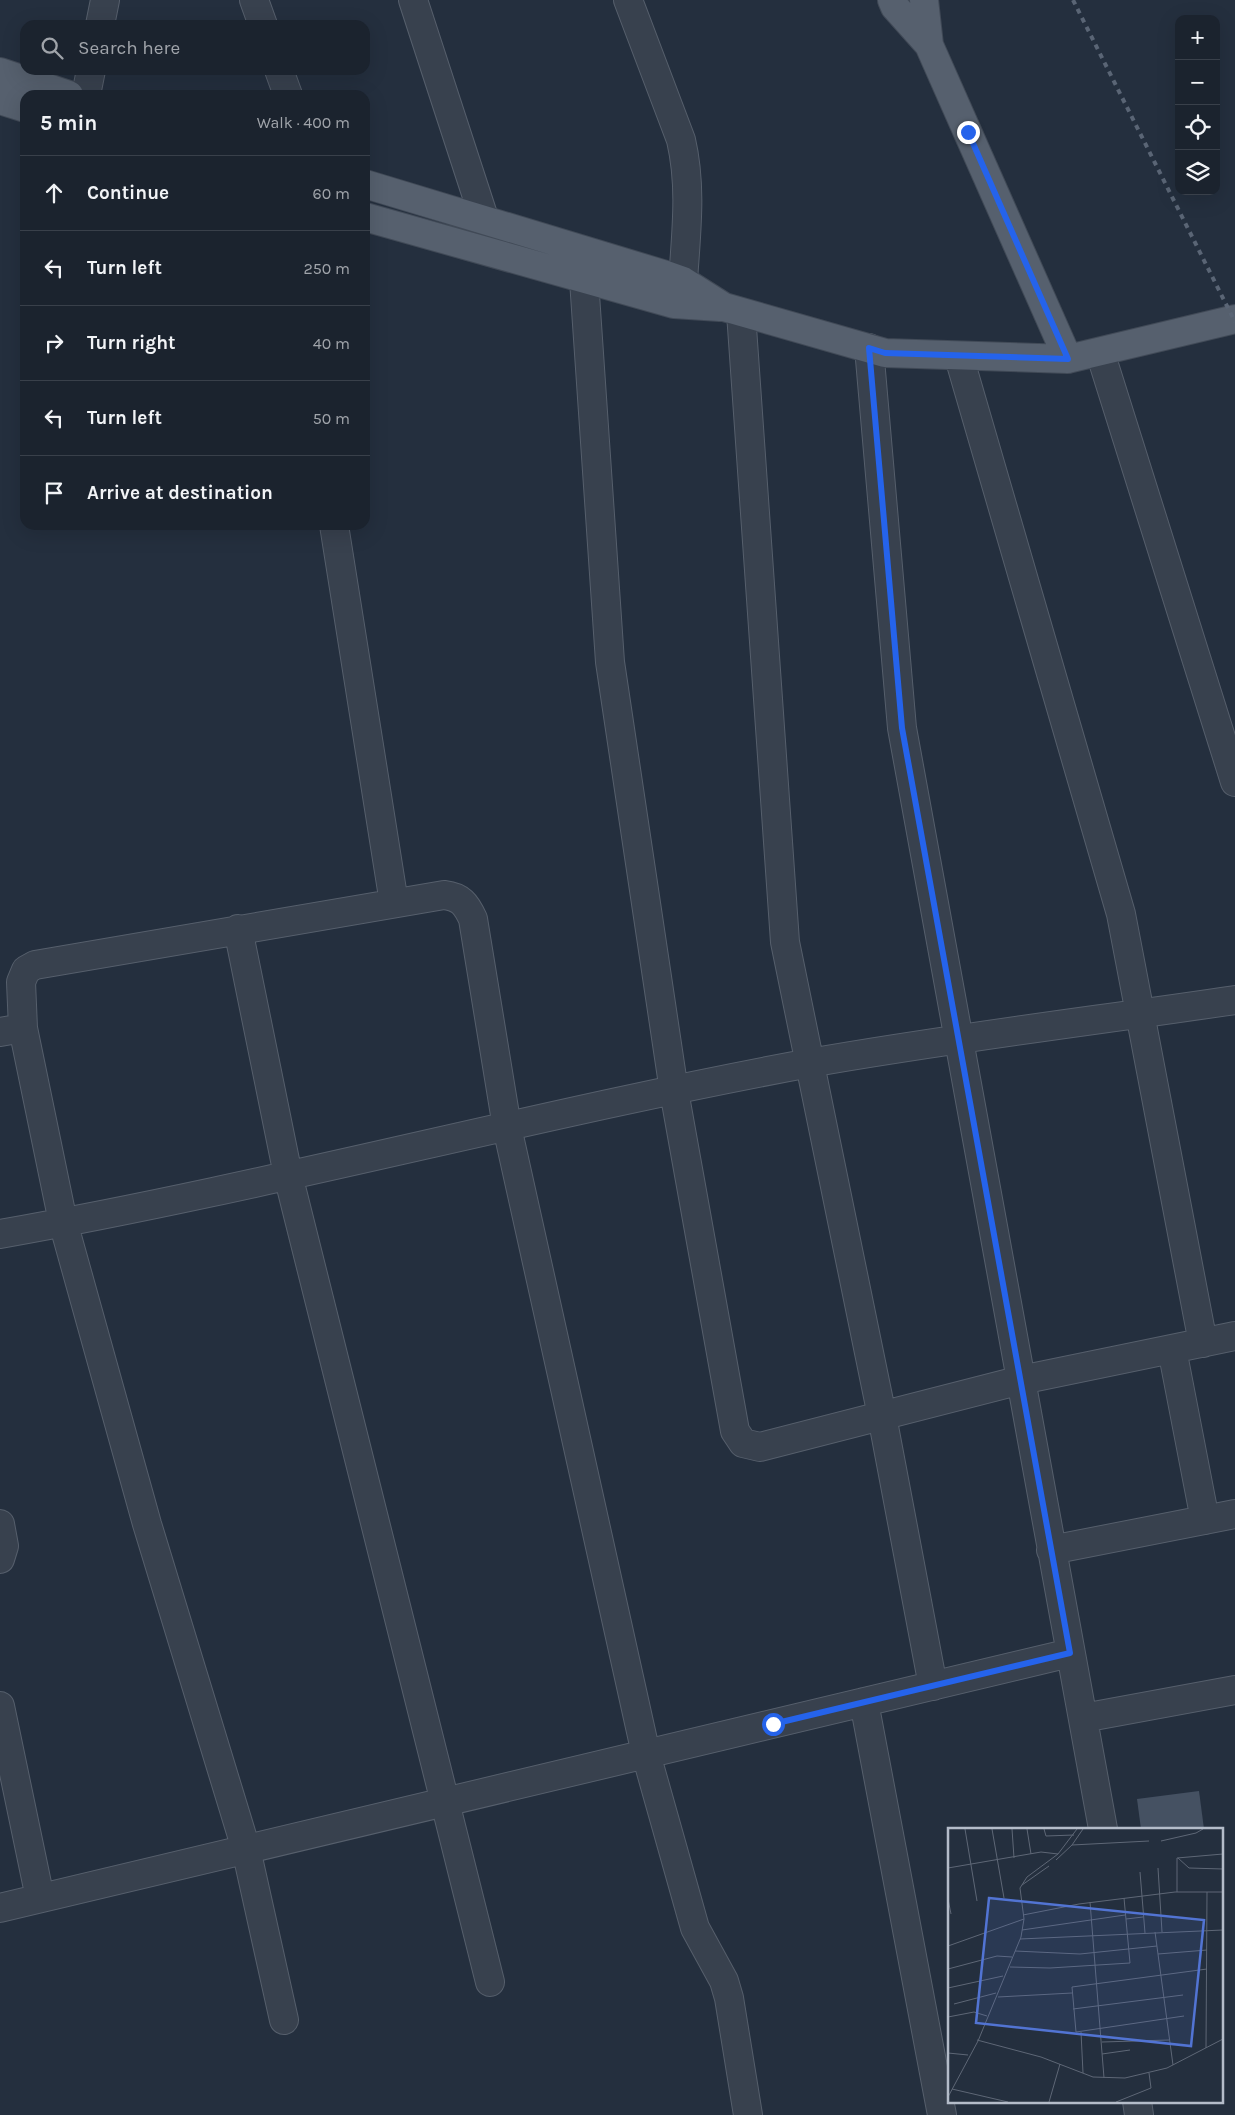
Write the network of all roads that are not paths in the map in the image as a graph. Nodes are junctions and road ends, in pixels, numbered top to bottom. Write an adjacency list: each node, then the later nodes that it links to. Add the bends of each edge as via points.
1 (105, 0): 7 (street)
2 (254, 0): 8 (street)
3 (413, 0): 20 (street)
4 (628, 0): 22 (street, via 687,164)
5 (892, 0): 9 (main road)
6 (924, 0): 9 (main road)
7 (101, 20)
8 (261, 20)
9 (929, 45): 28 (main road)
10 (0, 72): 13 (main road)
11 (90, 75): 14 (street)
12 (281, 75): 15 (street)
13 (54, 90)
14 (87, 90)
15 (286, 90)
16 (0, 100): 17 (main road)
17 (20, 106)
18 (370, 185): 20 (main road)
19 (370, 218): 21 (main road)
20 (484, 218): 22 (main road)
21 (584, 280): 23 (main road, via 674,304); 38 (street, via 610,662)
22 (683, 281): 23 (main road)
23 (733, 310): 25 (main road); 37 (street, via 785,942)
24 (1235, 319): 26 (main road)
25 (869, 348): 27 (main road, via 885,353); 36 (street, via 902,728)
26 (1100, 352): 28 (main road); 30 (street)
27 (959, 357): 28 (main road); 34 (street, via 1121,914)
28 (1068, 359)
29 (335, 530): 31 (street)
30 (1235, 782)
31 (394, 903): 32 (street); 39 (street, via 444,895 456,897 467,906 473,919)
32 (238, 929): 35 (street, via 35,965 26,970 21,982); 40 (street)
33 (1235, 1000): 34 (street)
34 (1140, 1014): 36 (street); 44 (street)
35 (12, 1030): 41 (street)
36 (959, 1039): 37 (street); 46 (street)
37 (809, 1064): 38 (street); 47 (street)
38 (674, 1091): 39 (street); 47 (street, via 735,1431 743,1443 760,1447)
39 (507, 1127): 40 (street); 59 (street)
40 (288, 1175): 41 (street); 60 (street)
41 (63, 1222): 42 (street); 62 (street, via 147,1524)
42 (0, 1234)
43 (1235, 1336): 44 (street)
44 (1203, 1343): 45 (street)
45 (1172, 1349): 46 (street); 49 (street)
46 (1021, 1380): 47 (street); 51 (street)
47 (882, 1416): 54 (street)
48 (1235, 1514): 49 (street)
49 (1205, 1520): 51 (street)
50 (0, 1524): 52 (street, via 4,1546)
51 (1051, 1550): 53 (street)
52 (0, 1559)
53 (1070, 1653): 54 (street); 58 (street)
54 (933, 1686): 56 (street)
55 (1235, 1690): 58 (street)
56 (864, 1702): 59 (street); 69 (street)
57 (0, 1706): 63 (street)
58 (1083, 1718): 61 (street)
59 (646, 1754): 60 (street); 68 (street, via 695,1928 724,1981 729,1998)
60 (447, 1802): 62 (street); 65 (street)
61 (1103, 1828)
62 (246, 1849): 63 (street); 66 (street)
63 (40, 1898): 64 (street)
64 (0, 1908)
65 (490, 1982)
66 (284, 2020)
67 (1137, 2102): 70 (street)
68 (748, 2115)
69 (942, 2115)
70 (1139, 2115)

